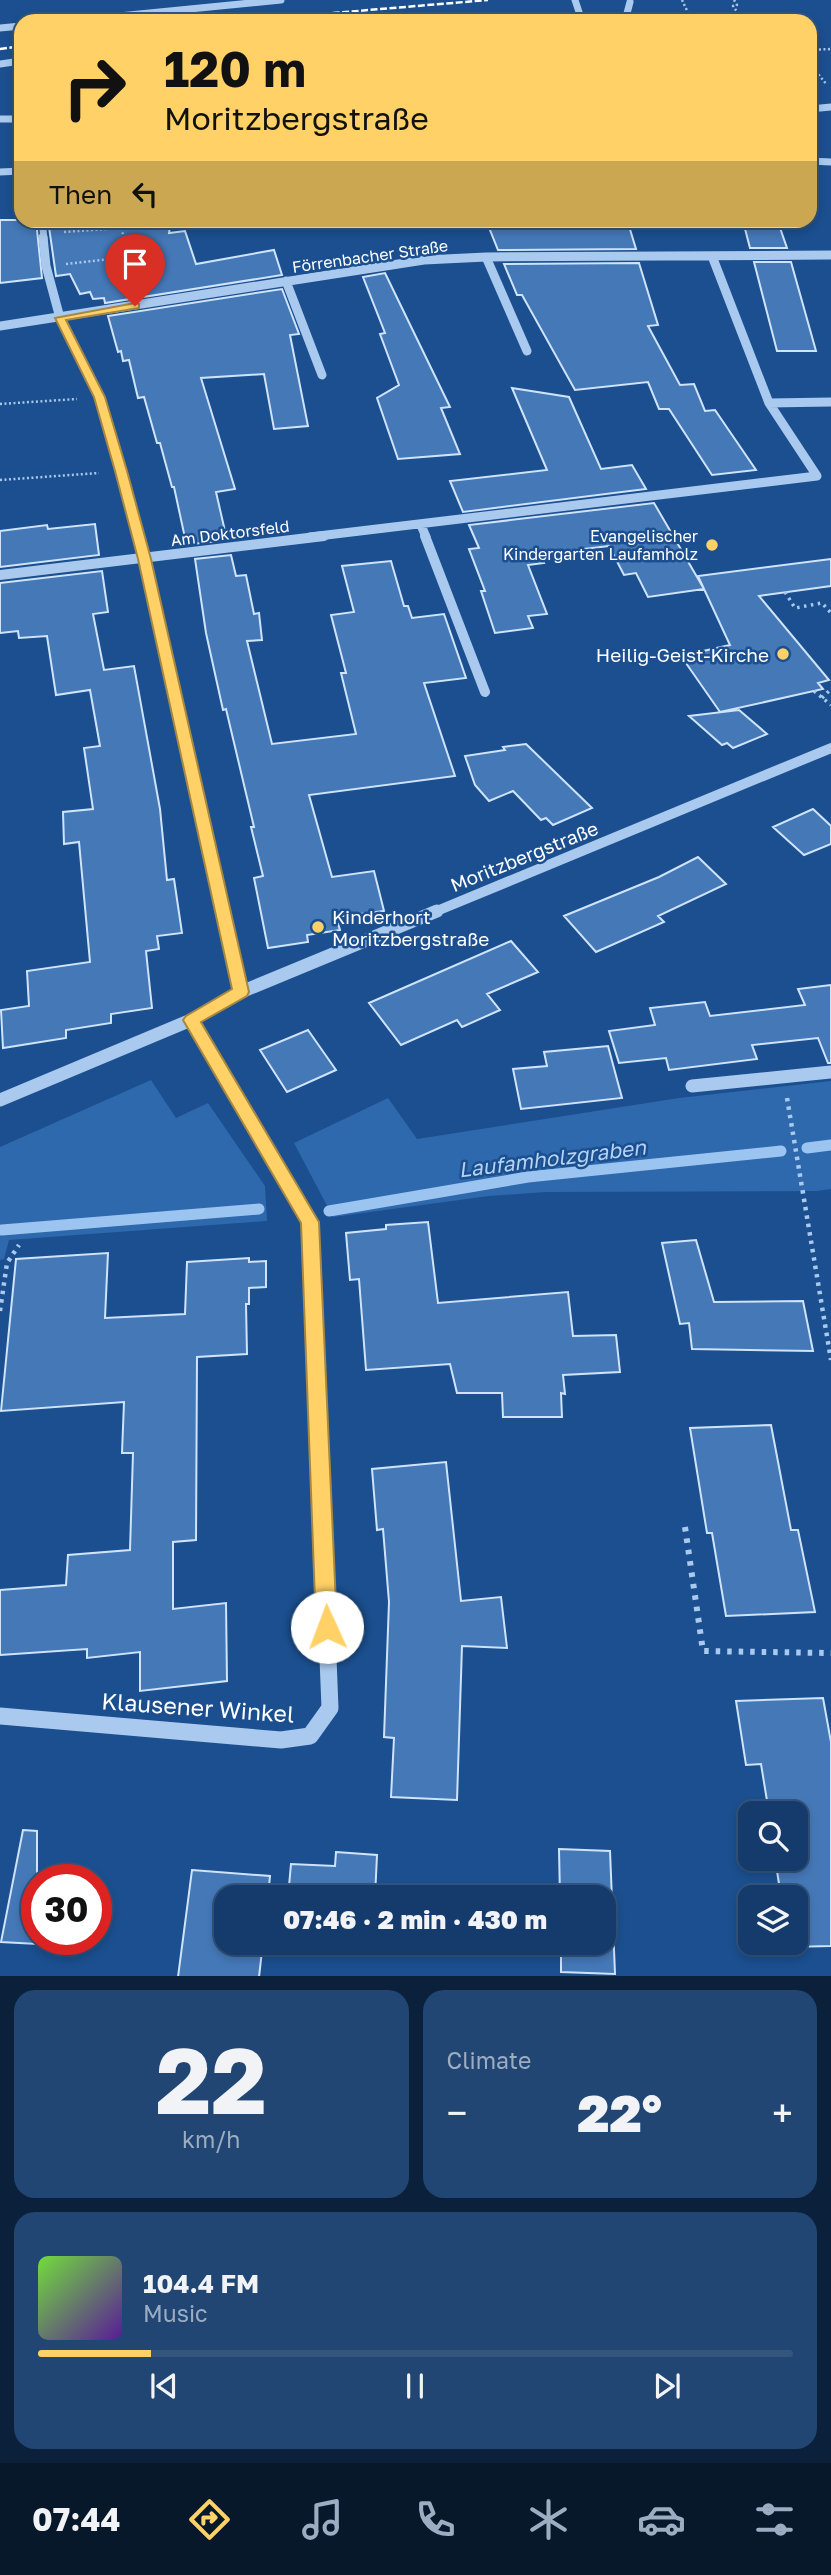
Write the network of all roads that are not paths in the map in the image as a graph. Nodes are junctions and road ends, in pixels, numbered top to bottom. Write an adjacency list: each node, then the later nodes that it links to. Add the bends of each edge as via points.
1 (281, 0): 2 (street)
2 (139, 14)
3 (41, 228): 8 (street)
4 (712, 256): 5 (street, Förrenbacher Straße); 6 (street, Förrenbacher Straße); 13 (street)
5 (831, 256)
6 (486, 257): 7 (street, Förrenbacher Straße, via 424,260); 10 (street)
7 (286, 281): 8 (street, Förrenbacher Straße); 11 (street)
8 (60, 318): 9 (street, Förrenbacher Straße); 15 (street, via 99,397)
9 (0, 326)
10 (527, 351)
11 (322, 375)
12 (831, 402): 13 (street)
13 (769, 403): 14 (street, Am Doktorsfeld, via 817,476)
14 (421, 525): 15 (street, Am Doktorsfeld); 17 (street)
15 (145, 559): 16 (street, Am Doktorsfeld); 19 (street)
16 (0, 575)
17 (485, 692)
18 (830, 749): 19 (street, Moritzbergstraße)
19 (241, 992): 20 (street, Moritzbergstraße)
20 (191, 1020): 23 (street, Moritzbergstraße); 24 (street, Klausener Winkel, via 310,1222 330,1708 310,1736 281,1740)
21 (831, 1072): 22 (street)
22 (692, 1086)
23 (0, 1100)
24 (0, 1716)

